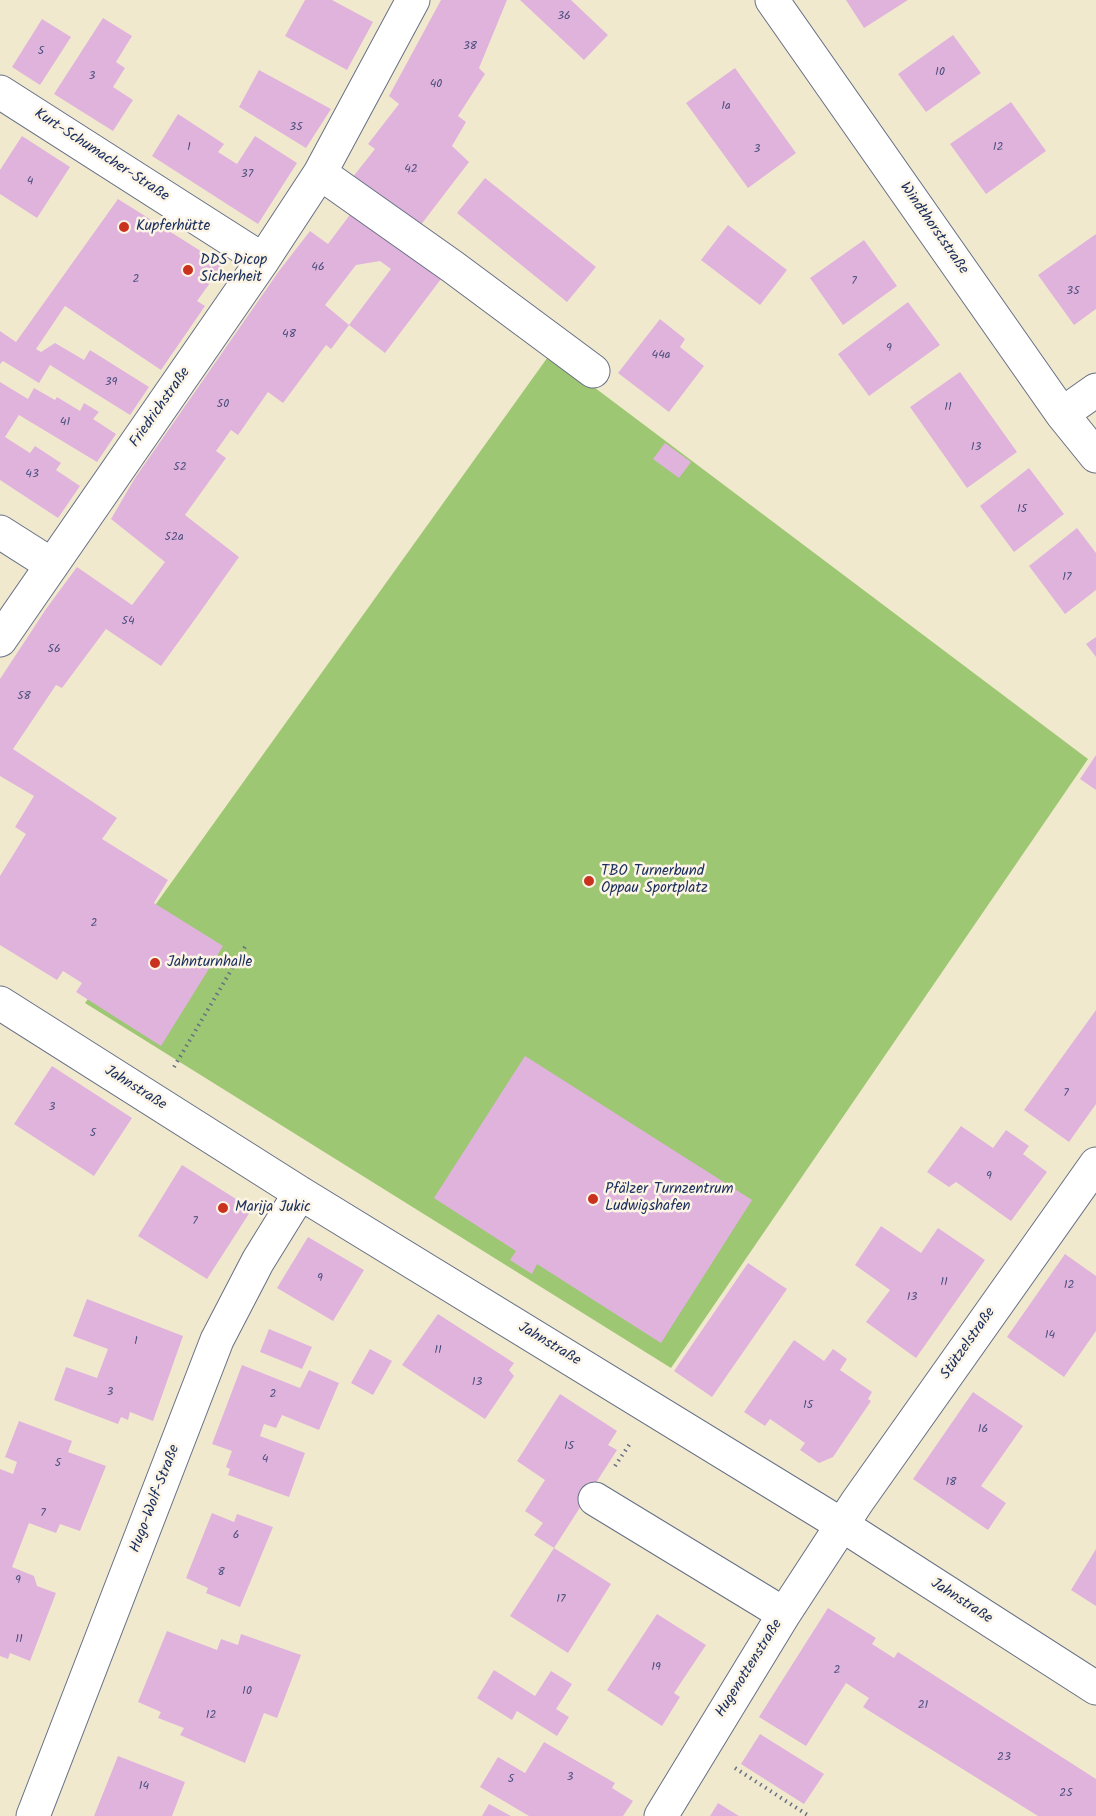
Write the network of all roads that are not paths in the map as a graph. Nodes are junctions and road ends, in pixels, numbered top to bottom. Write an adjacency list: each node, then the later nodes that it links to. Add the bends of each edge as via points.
1 (413, 0): 4 (street, Friedrichstraße)
2 (772, 0): 8 (street, Windthorststraße)
3 (0, 92): 5 (street, Kurt-Schumacher-Straße)
4 (320, 173): 5 (street, Friedrichstraße); 6 (street)
5 (263, 260): 11 (street, Friedrichstraße)
6 (593, 371)
7 (1096, 390): 8 (street)
8 (1062, 414): 9 (street, Windthorststraße)
9 (1096, 456)
10 (0, 532): 11 (street)
11 (52, 565): 12 (street, Friedrichstraße)
12 (0, 640)
13 (0, 1003): 15 (street, Jahnstraße)
14 (1096, 1164): 17 (street, Stützelstraße)
15 (300, 1193): 17 (street, Jahnstraße); 20 (street, Hugo-Wolf-Straße, via 258,1261 218,1340)
16 (595, 1498): 18 (street)
17 (842, 1525): 18 (street, Hugenottenstraße); 19 (street, Jahnstraße)
18 (784, 1614): 21 (street, Hugenottenstraße)
19 (1096, 1688)
20 (33, 1816)
21 (661, 1816)

